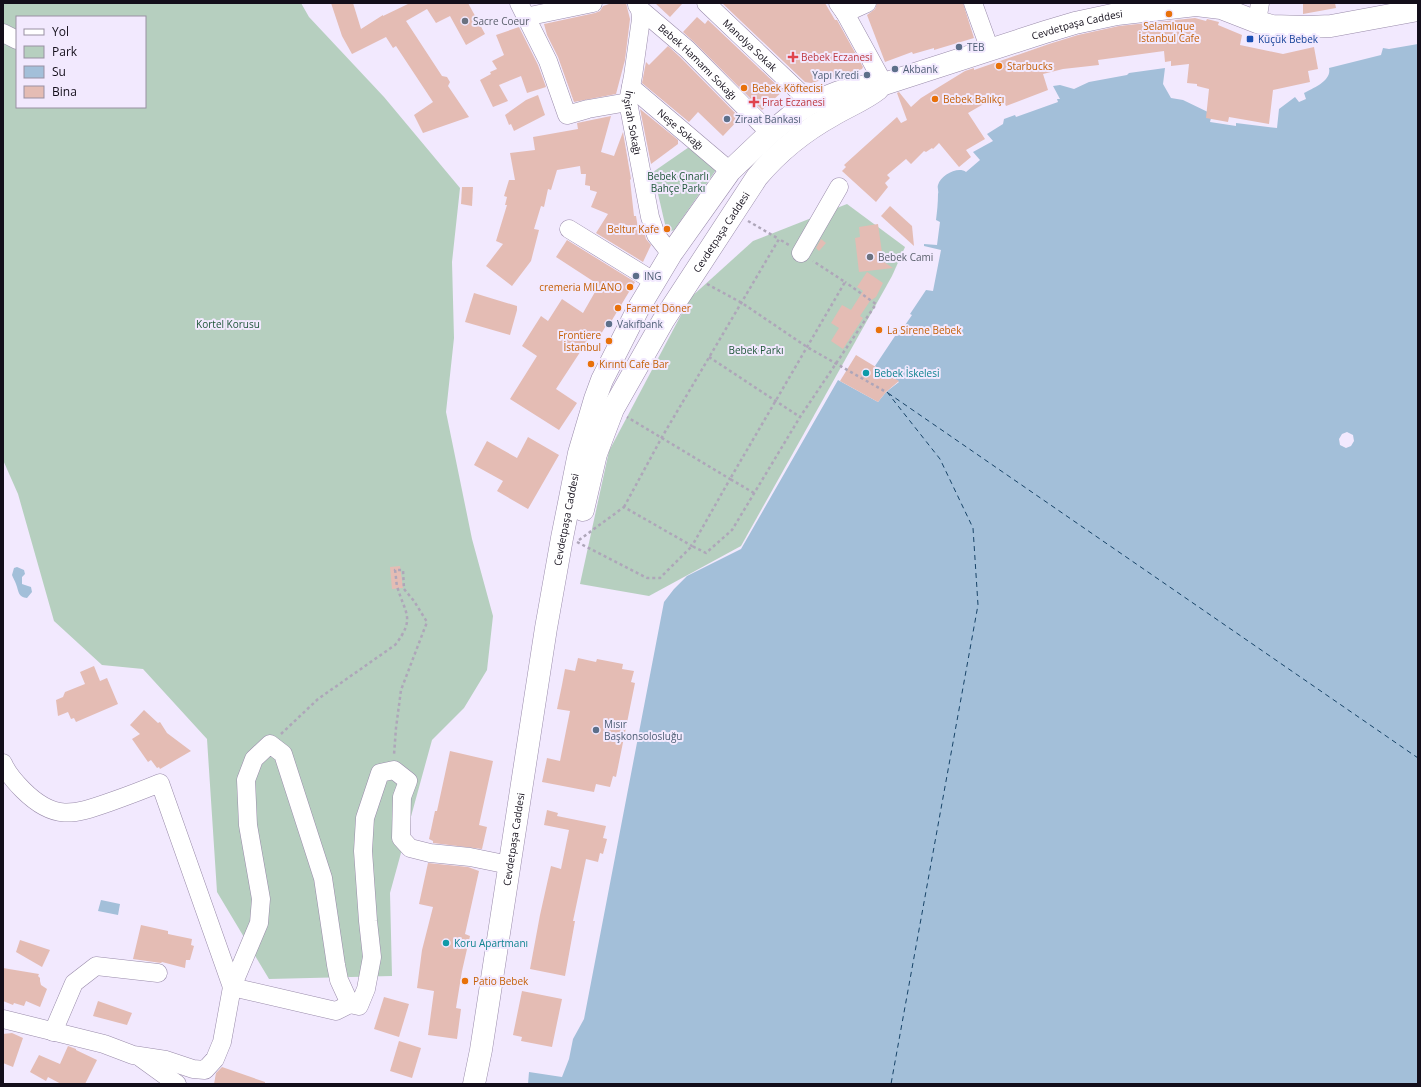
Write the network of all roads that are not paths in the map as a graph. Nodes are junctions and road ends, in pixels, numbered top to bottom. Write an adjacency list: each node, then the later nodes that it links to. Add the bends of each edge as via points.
1 (594, 3): 8 (street)
2 (706, 3): 16 (street, Manolya Sokak)
3 (867, 3): 7 (street)
4 (973, 3): 13 (street)
5 (1222, 5): 10 (main road, Cevdetpaşa Caddesi); 13 (main road, Cevdetpaşa Caddesi, via 1117,14 1074,23)
6 (638, 6): 15 (street, İnşirah Sokağı, via 641,20); 17 (street, Bebek Hamamı Sokağı)
7 (841, 8): 14 (street)
8 (522, 10): 15 (street, via 548,61 567,115)
9 (1418, 10): 10 (main road, Cevdetpaşa Caddesi, via 1331,26 1284,27)
10 (1258, 12)
11 (3, 33): 12 (street)
12 (16, 40)
13 (990, 50): 14 (main road, Cevdetpaşa Caddesi)
14 (884, 84): 16 (main road, Cevdetpaşa Caddesi, via 847,90); 18 (main road, Cevdetpaşa Caddesi, via 810,129)
15 (629, 94): 19 (street, Neşe Sokağı); 24 (street, İnşirah Sokağı, via 650,217 656,235)
16 (811, 103): 17 (main road, Cevdetpaşa Caddesi)
17 (770, 133): 18 (main road); 19 (main road, Cevdetpaşa Caddesi)
18 (783, 150): 21 (main road, Cevdetpaşa Caddesi, via 757,177)
19 (727, 175): 21 (main road, via 742,186); 24 (main road, Cevdetpaşa Caddesi)
20 (839, 187): 23 (street)
21 (739, 204): 25 (main road, Cevdetpaşa Caddesi)
22 (569, 229): 26 (street)
23 (801, 253)
24 (672, 254): 25 (main road); 26 (main road, Cevdetpaşa Caddesi)
25 (694, 273): 28 (main road, Cevdetpaşa Caddesi)
26 (655, 282): 27 (main road, Cevdetpaşa Caddesi)
27 (638, 309): 28 (main road, via 647,318); 30 (main road, Cevdetpaşa Caddesi, via 602,380 579,453 546,628)
28 (663, 321): 39 (main road, Cevdetpaşa Caddesi, via 613,409 587,486 522,863 497,1039)
29 (3, 763): 32 (street, via 19,786 33,800 53,811 66,813 82,812 160,783)
30 (509, 865): 33 (street, via 410,848 401,838 402,797 408,781 387,772 365,818 363,851 372,957 366,989 359,1006); 38 (main road, Cevdetpaşa Caddesi)
31 (158, 973): 35 (street, via 96,966 74,983)
32 (232, 986): 33 (street, via 336,1011); 33 (street, via 259,923 261,899 248,825 246,780 254,759 270,744 283,754 323,878 339,980); 36 (street, via 222,1042 215,1059 205,1070)
33 (350, 1004)
34 (3, 1019): 35 (street)
35 (53, 1032): 36 (street, via 104,1044)
36 (133, 1055): 37 (street, via 144,1059)
37 (177, 1084)
38 (474, 1084)
39 (488, 1084)

